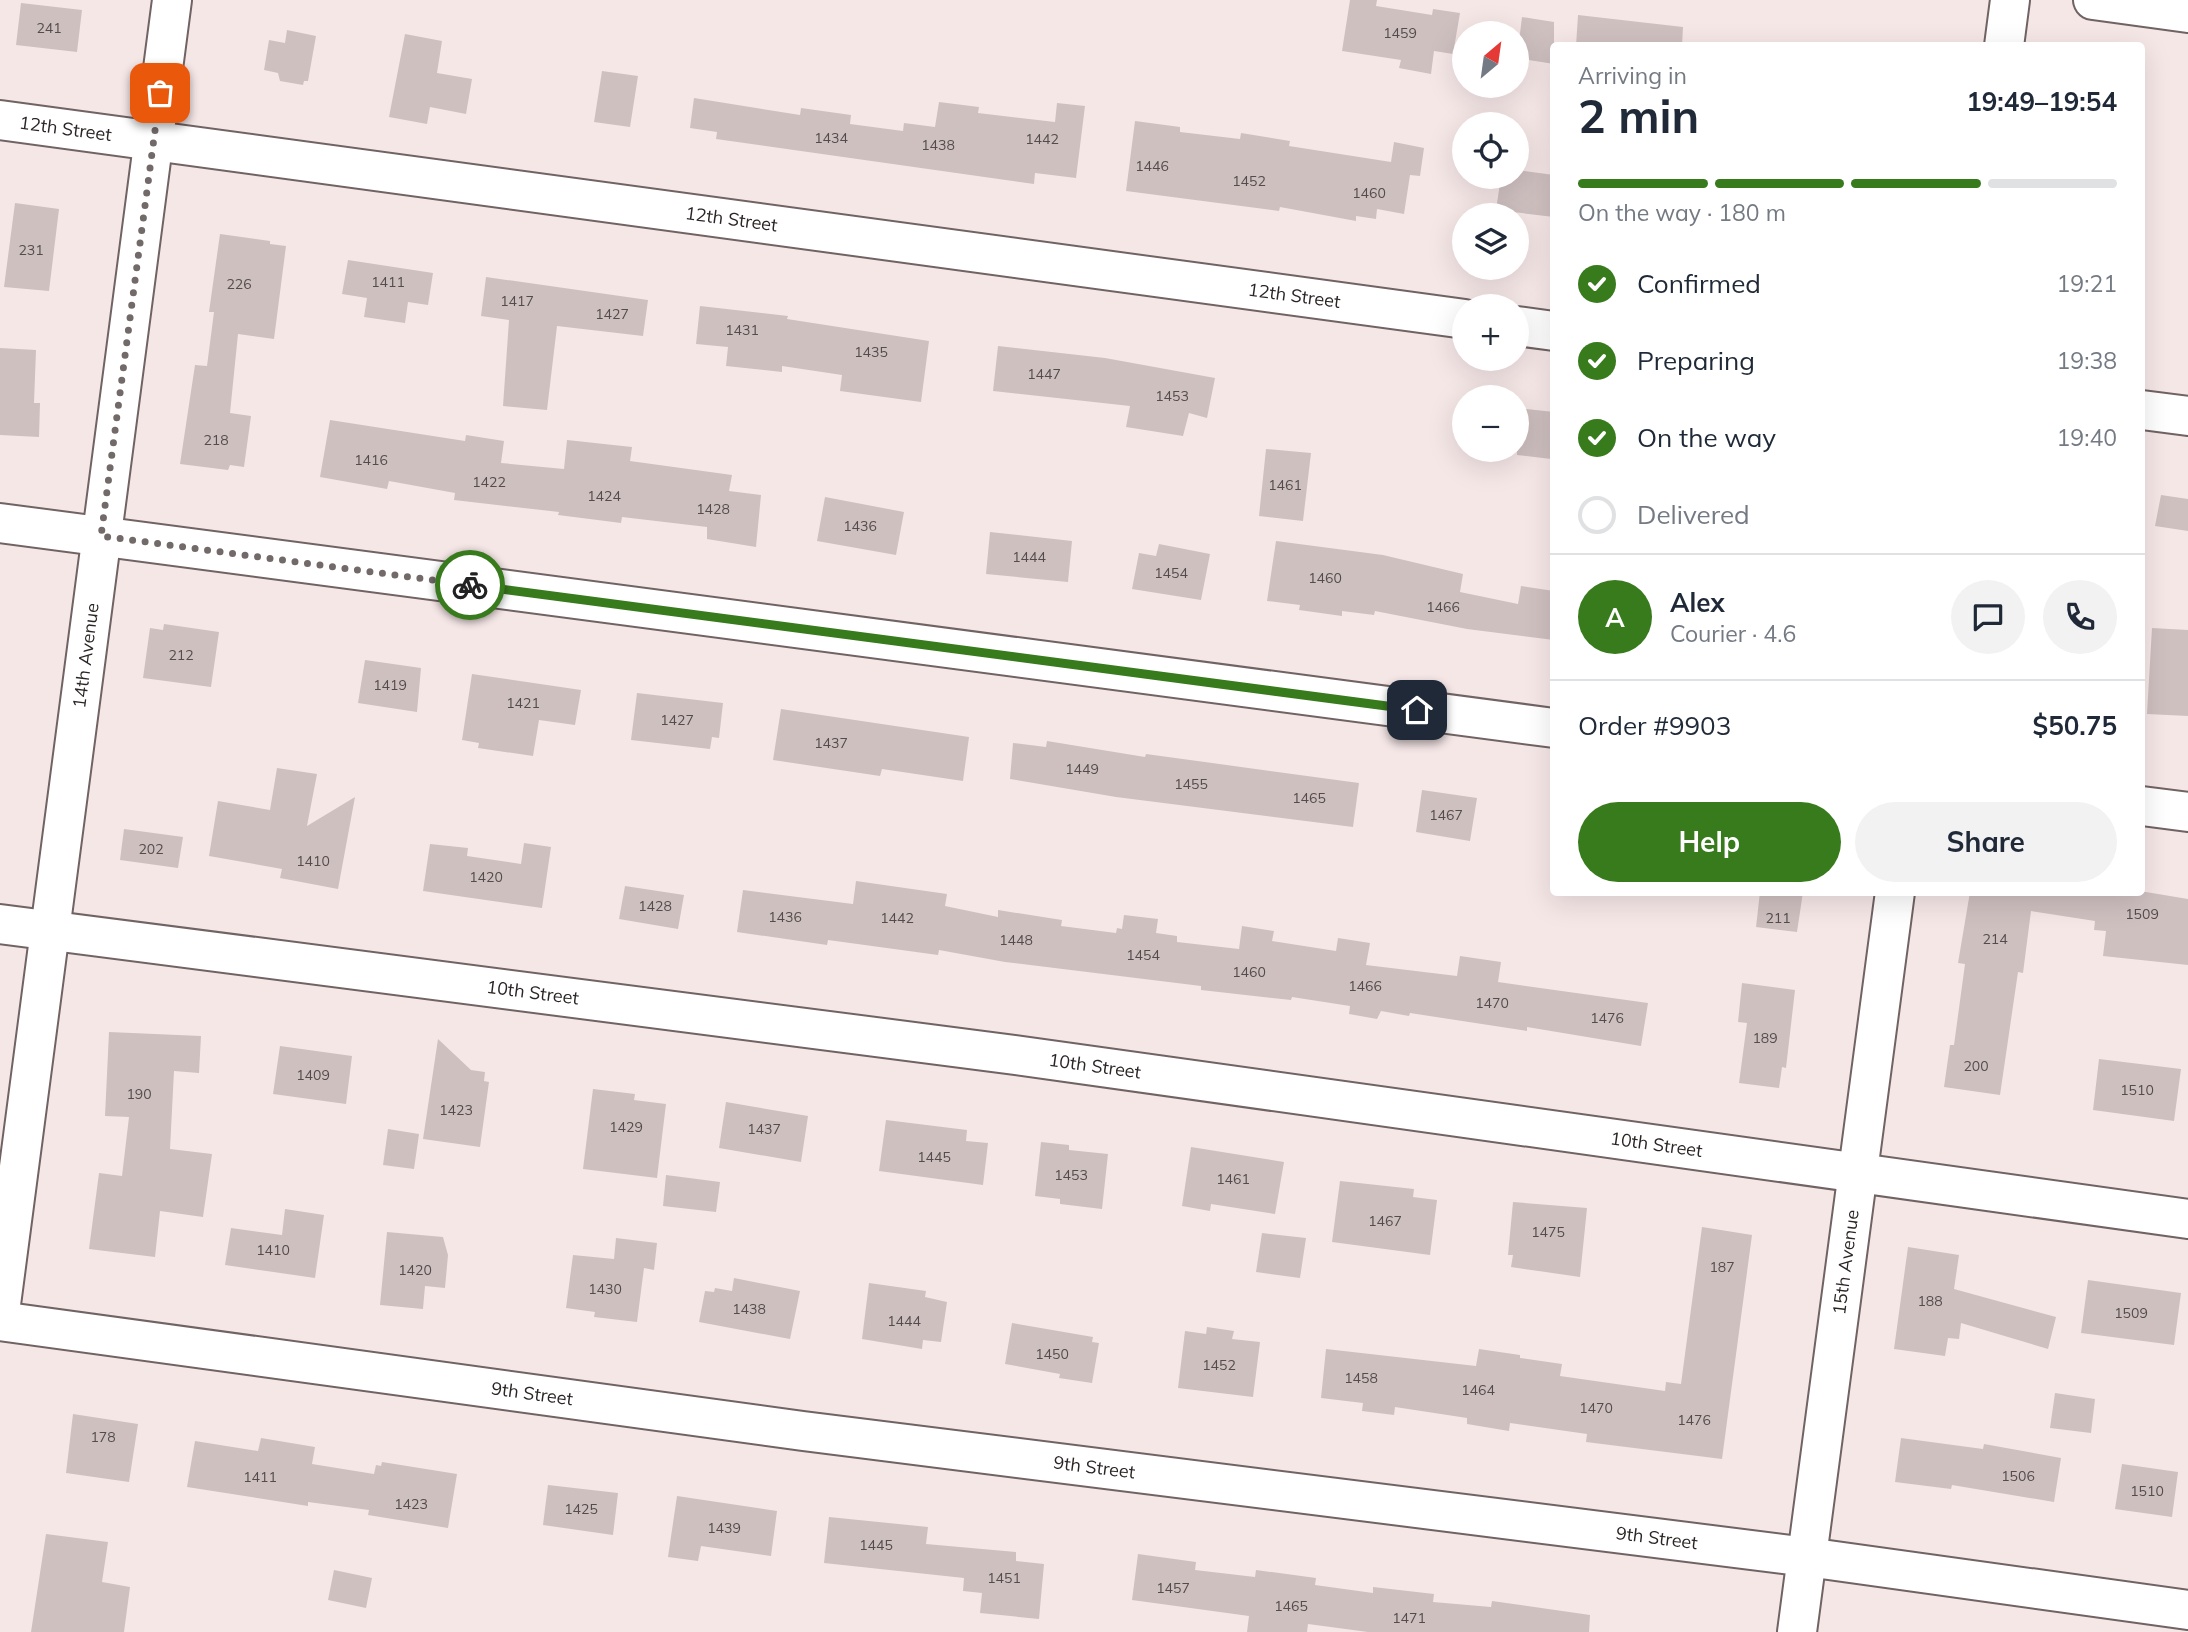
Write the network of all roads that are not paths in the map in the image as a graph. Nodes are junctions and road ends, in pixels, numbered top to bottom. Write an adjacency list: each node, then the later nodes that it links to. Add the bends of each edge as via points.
1 (172, 0): 7 (street, 14th Avenue)
2 (2010, 0): 5 (street)
3 (2093, 0): 4 (street)
4 (2188, 13)
5 (2005, 42)
6 (0, 120): 7 (street, 12th Street)
7 (155, 140): 8 (street, 12th Street); 14 (street, 14th Avenue)
8 (1452, 317)
9 (1529, 328): 10 (street)
10 (1550, 330)
11 (2145, 410): 12 (street)
12 (2188, 416)
13 (0, 523): 14 (street)
14 (101, 536): 15 (street); 20 (street, 14th Avenue)
15 (1550, 727)
16 (2145, 806): 17 (street)
17 (2188, 812)
18 (1894, 896): 21 (street, 15th Avenue)
19 (0, 924): 20 (street, 10th Street)
20 (52, 931): 21 (street, 10th Street, via 1015,1055); 23 (street, 14th Avenue)
21 (1858, 1175): 22 (street, 10th Street); 25 (street, 15th Avenue)
22 (2188, 1219)
23 (0, 1312)
24 (0, 1321): 25 (street, 9th Street, via 803,1431)
25 (1807, 1557): 26 (street, 9th Street); 27 (street, 15th Avenue)
26 (2188, 1610)
27 (1797, 1632)

